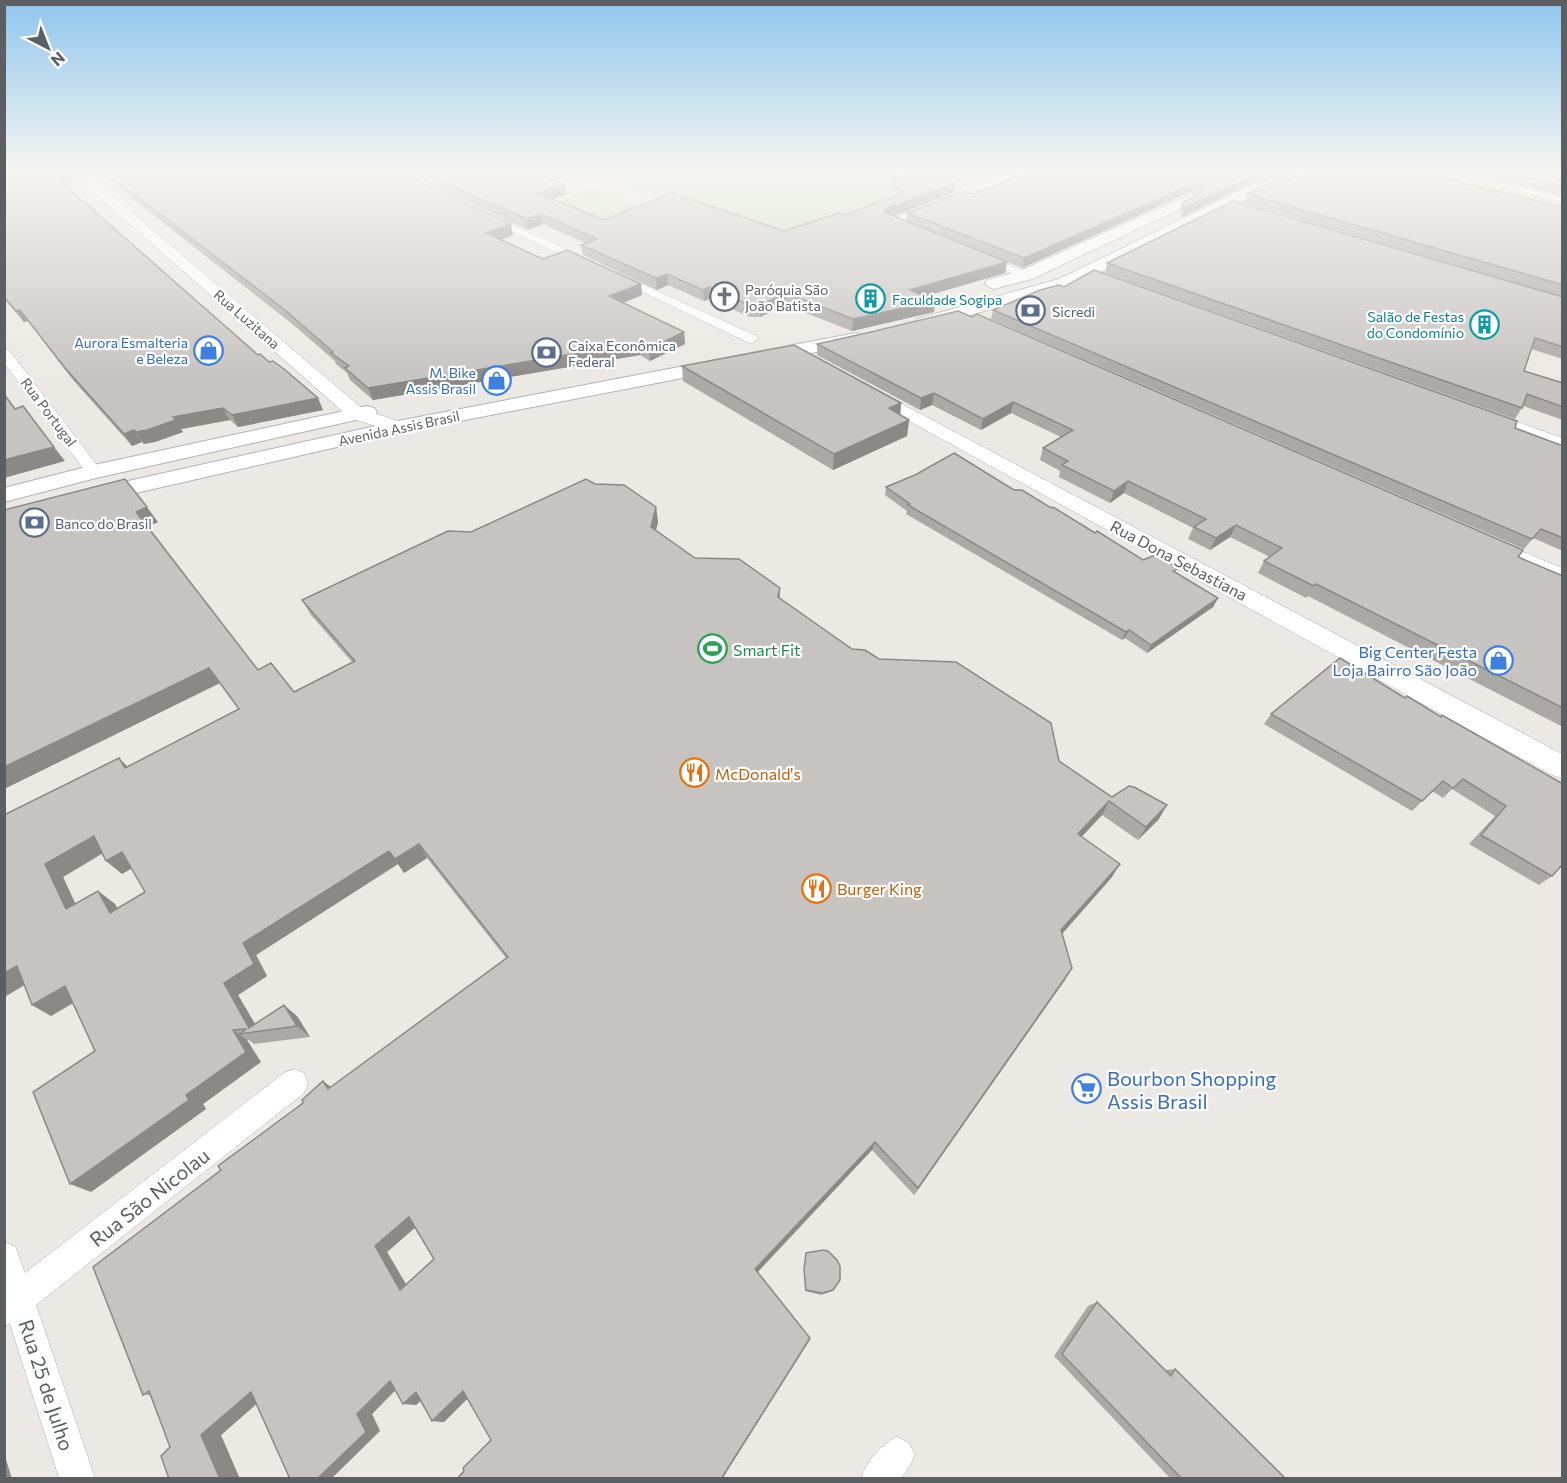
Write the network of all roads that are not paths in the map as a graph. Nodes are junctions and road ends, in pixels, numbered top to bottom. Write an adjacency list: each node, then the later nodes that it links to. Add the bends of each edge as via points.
1 (157, 241): 21 (street, Rua Luzitana)
2 (540, 241): 14 (street)
3 (1099, 241): 7 (main road)
4 (1150, 241): 6 (main road)
5 (963, 250): 7 (street)
6 (1088, 272): 8 (street); 10 (main road, via 1046,290)
7 (1026, 275): 9 (main road)
8 (1111, 280)
9 (974, 289)
10 (963, 312): 11 (street); 12 (main road)
11 (989, 324)
12 (907, 327)
13 (873, 335): 16 (main road, Avenida Assis Brasil)
14 (758, 338): 15 (main road)
15 (721, 345)
16 (796, 352): 18 (street); 22 (main road, Avenida Assis Brasil)
17 (4, 353): 24 (street, Rua Portugal)
18 (819, 365)
19 (851, 382): 29 (street, Rua Dona Sebastiana)
20 (1472, 410): 23 (street)
21 (357, 414): 22 (main road, Avenida Assis Brasil); 24 (main road, Avenida Assis Brasil)
22 (399, 416): 26 (main road, Avenida Assis Brasil)
23 (1563, 442)
24 (94, 472): 25 (main road, Avenida Assis Brasil)
25 (4, 495)
26 (70, 501)
27 (1476, 537): 28 (street)
28 (1563, 575)
29 (1563, 767)
30 (294, 1083): 32 (street, Rua São Nicolau)
31 (4, 1257): 32 (street, Rua 25 de Julho)
32 (12, 1305): 33 (street, Rua 25 de Julho)
33 (77, 1479)

